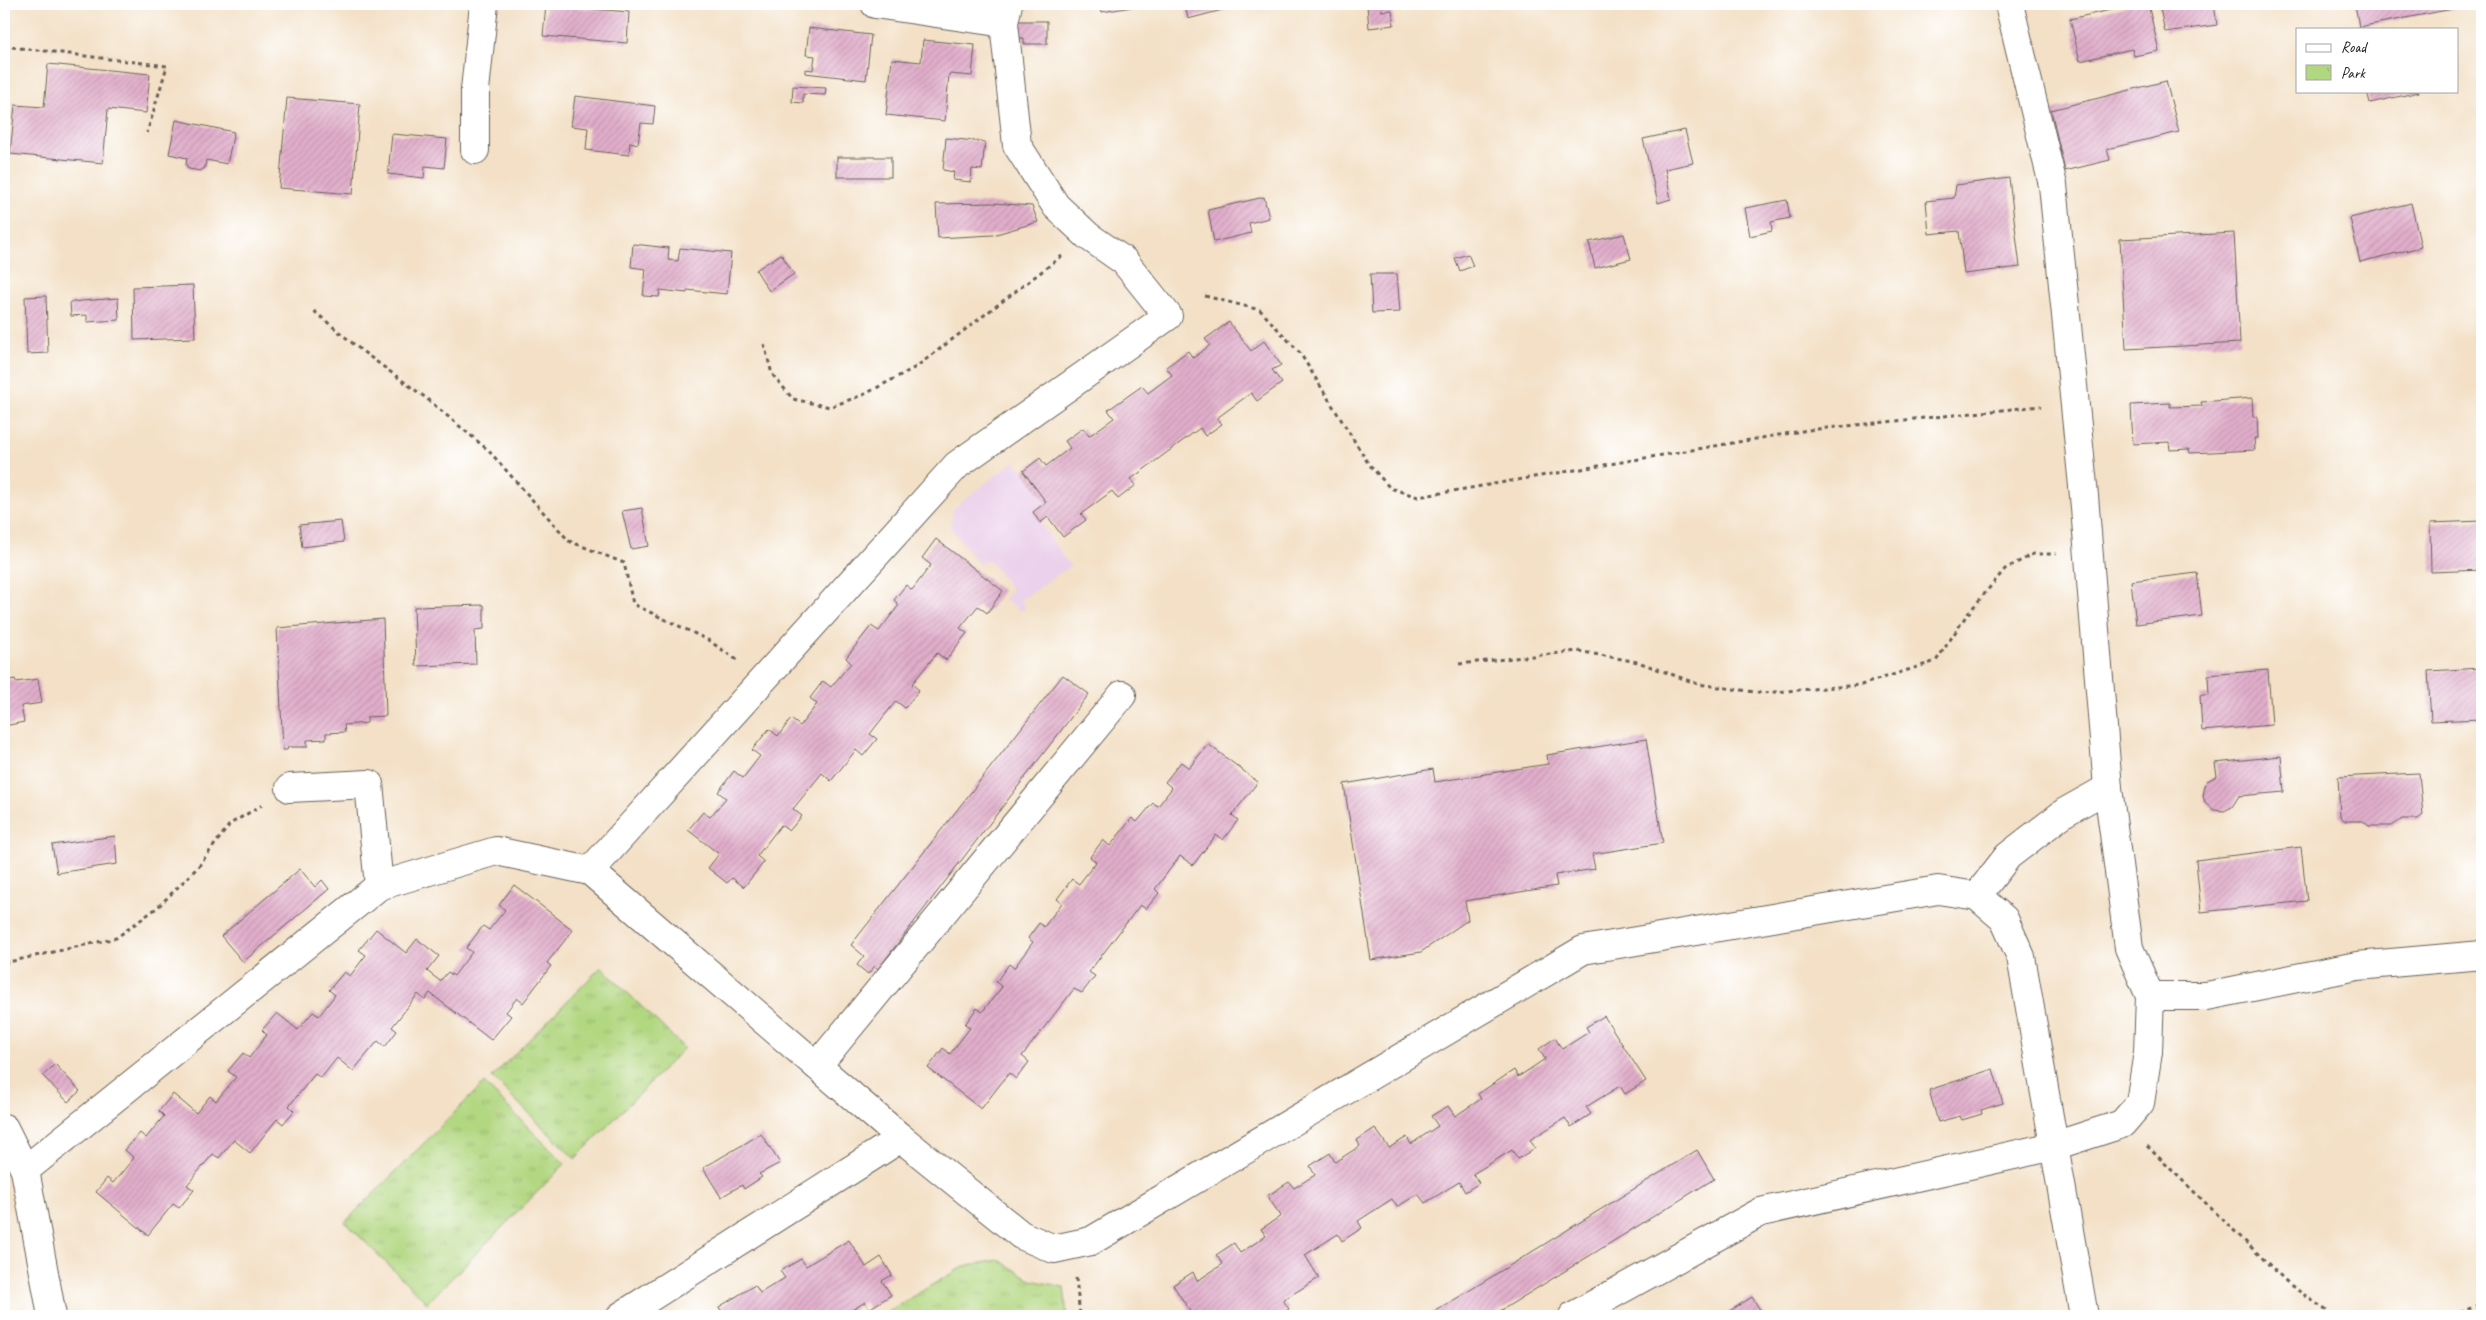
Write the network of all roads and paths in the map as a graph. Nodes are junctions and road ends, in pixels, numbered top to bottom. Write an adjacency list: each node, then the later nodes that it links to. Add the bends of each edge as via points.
1 (484, 4): 7 (street, via 475,90)
2 (875, 4): 4 (street)
3 (2009, 4): 12 (street, via 2053,185)
4 (1006, 14): 8 (street, via 1017,145 1056,206)
5 (4, 46): 6 (path, via 167,66)
6 (147, 133)
7 (475, 150)
8 (1088, 236): 11 (path, via 916,367 865,394 830,407 793,399 772,374); 15 (street, via 1124,261 1168,316 958,465)
9 (1205, 296): 12 (path, via 1260,310 1300,353 1368,463 1390,488 1418,497 1808,430)
10 (314, 311): 15 (path, via 488,450 569,541 624,563 633,604 708,640)
11 (764, 344)
12 (2075, 402): 13 (street)
13 (2089, 552): 14 (path, via 2033,554 2005,569 1966,616 1936,661 1862,685 1762,693 1698,684 1638,662 1578,651); 18 (street)
14 (1459, 664)
15 (763, 680): 19 (street)
16 (1122, 694): 25 (street)
17 (290, 788): 20 (street, via 369,784); 23 (path, via 230,824 198,867 158,907 116,938)
18 (2108, 788): 21 (street, via 2065,812 2008,856); 24 (street, via 2129,948)
19 (590, 871): 20 (street, via 496,851); 25 (street)
20 (380, 886): 30 (street)
21 (1977, 896): 28 (street, via 1938,890 1583,950 1091,1241 1054,1248 1021,1235); 29 (street, via 2004,919 2020,956)
22 (2482, 954): 24 (street, via 2357,966 2207,996)
23 (4, 963)
24 (2150, 996): 26 (street, via 2148,1052 2140,1103)
25 (816, 1066): 28 (street)
26 (2122, 1124): 29 (street); 36 (path, via 2289,1284)
27 (4, 1128): 30 (street)
28 (901, 1138): 33 (street)
29 (2054, 1146): 34 (street, via 1761,1212); 35 (street)
30 (25, 1170): 32 (street)
31 (2482, 1303): 37 (path)
32 (52, 1316)
33 (621, 1316)
34 (1573, 1316)
35 (2084, 1316)
36 (2334, 1316)
37 (2452, 1316)

